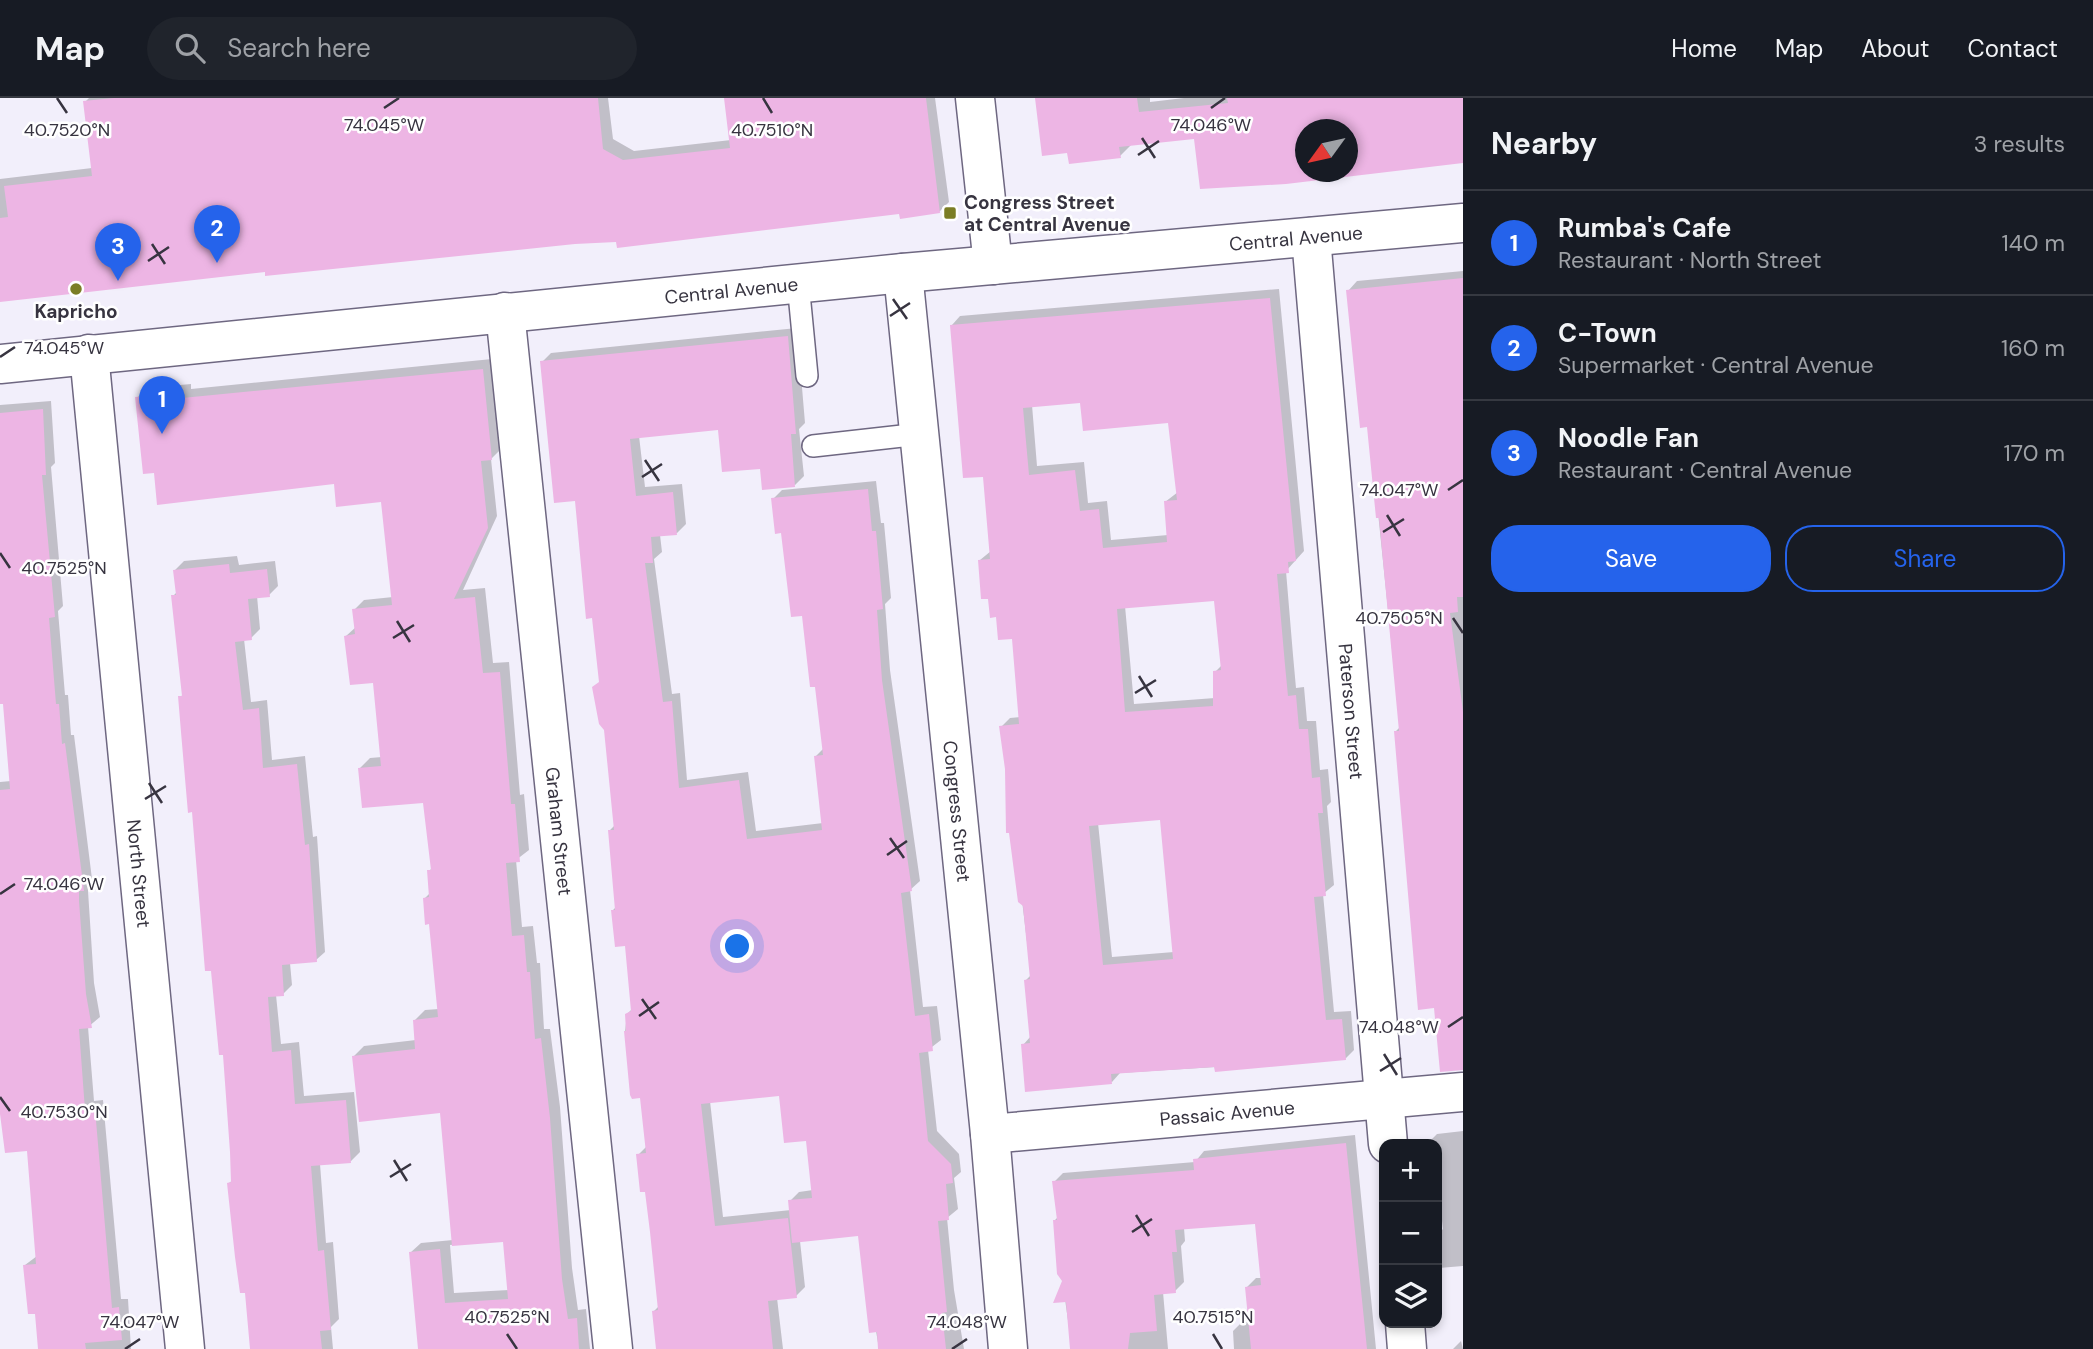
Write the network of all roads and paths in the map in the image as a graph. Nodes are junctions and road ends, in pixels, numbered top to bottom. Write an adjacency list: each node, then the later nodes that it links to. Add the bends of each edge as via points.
1 (975, 98): 4 (street)
2 (1463, 223): 3 (street, Central Avenue)
3 (1311, 237): 4 (street, Central Avenue); 14 (street, Paterson Street)
4 (993, 265): 5 (street, Central Avenue)
5 (902, 273): 6 (street, Central Avenue); 11 (street, Congress Street)
6 (798, 283): 7 (street, Central Avenue); 10 (lane)
7 (505, 312): 8 (street, Central Avenue); 19 (street, Graham Street)
8 (89, 354): 9 (street, Central Avenue); 18 (street, North Street)
9 (0, 364)
10 (807, 376)
11 (920, 434): 12 (lane); 15 (street, Congress Street)
12 (813, 446)
13 (1463, 1092): 14 (street, Passaic Avenue)
14 (1383, 1100): 15 (street, Passaic Avenue); 16 (street, Paterson Street)
15 (990, 1134): 20 (street, Congress Street)
16 (1387, 1139)
17 (1405, 1328): 21 (street)
18 (185, 1349)
19 (613, 1349)
20 (1008, 1349)
21 (1407, 1349)

